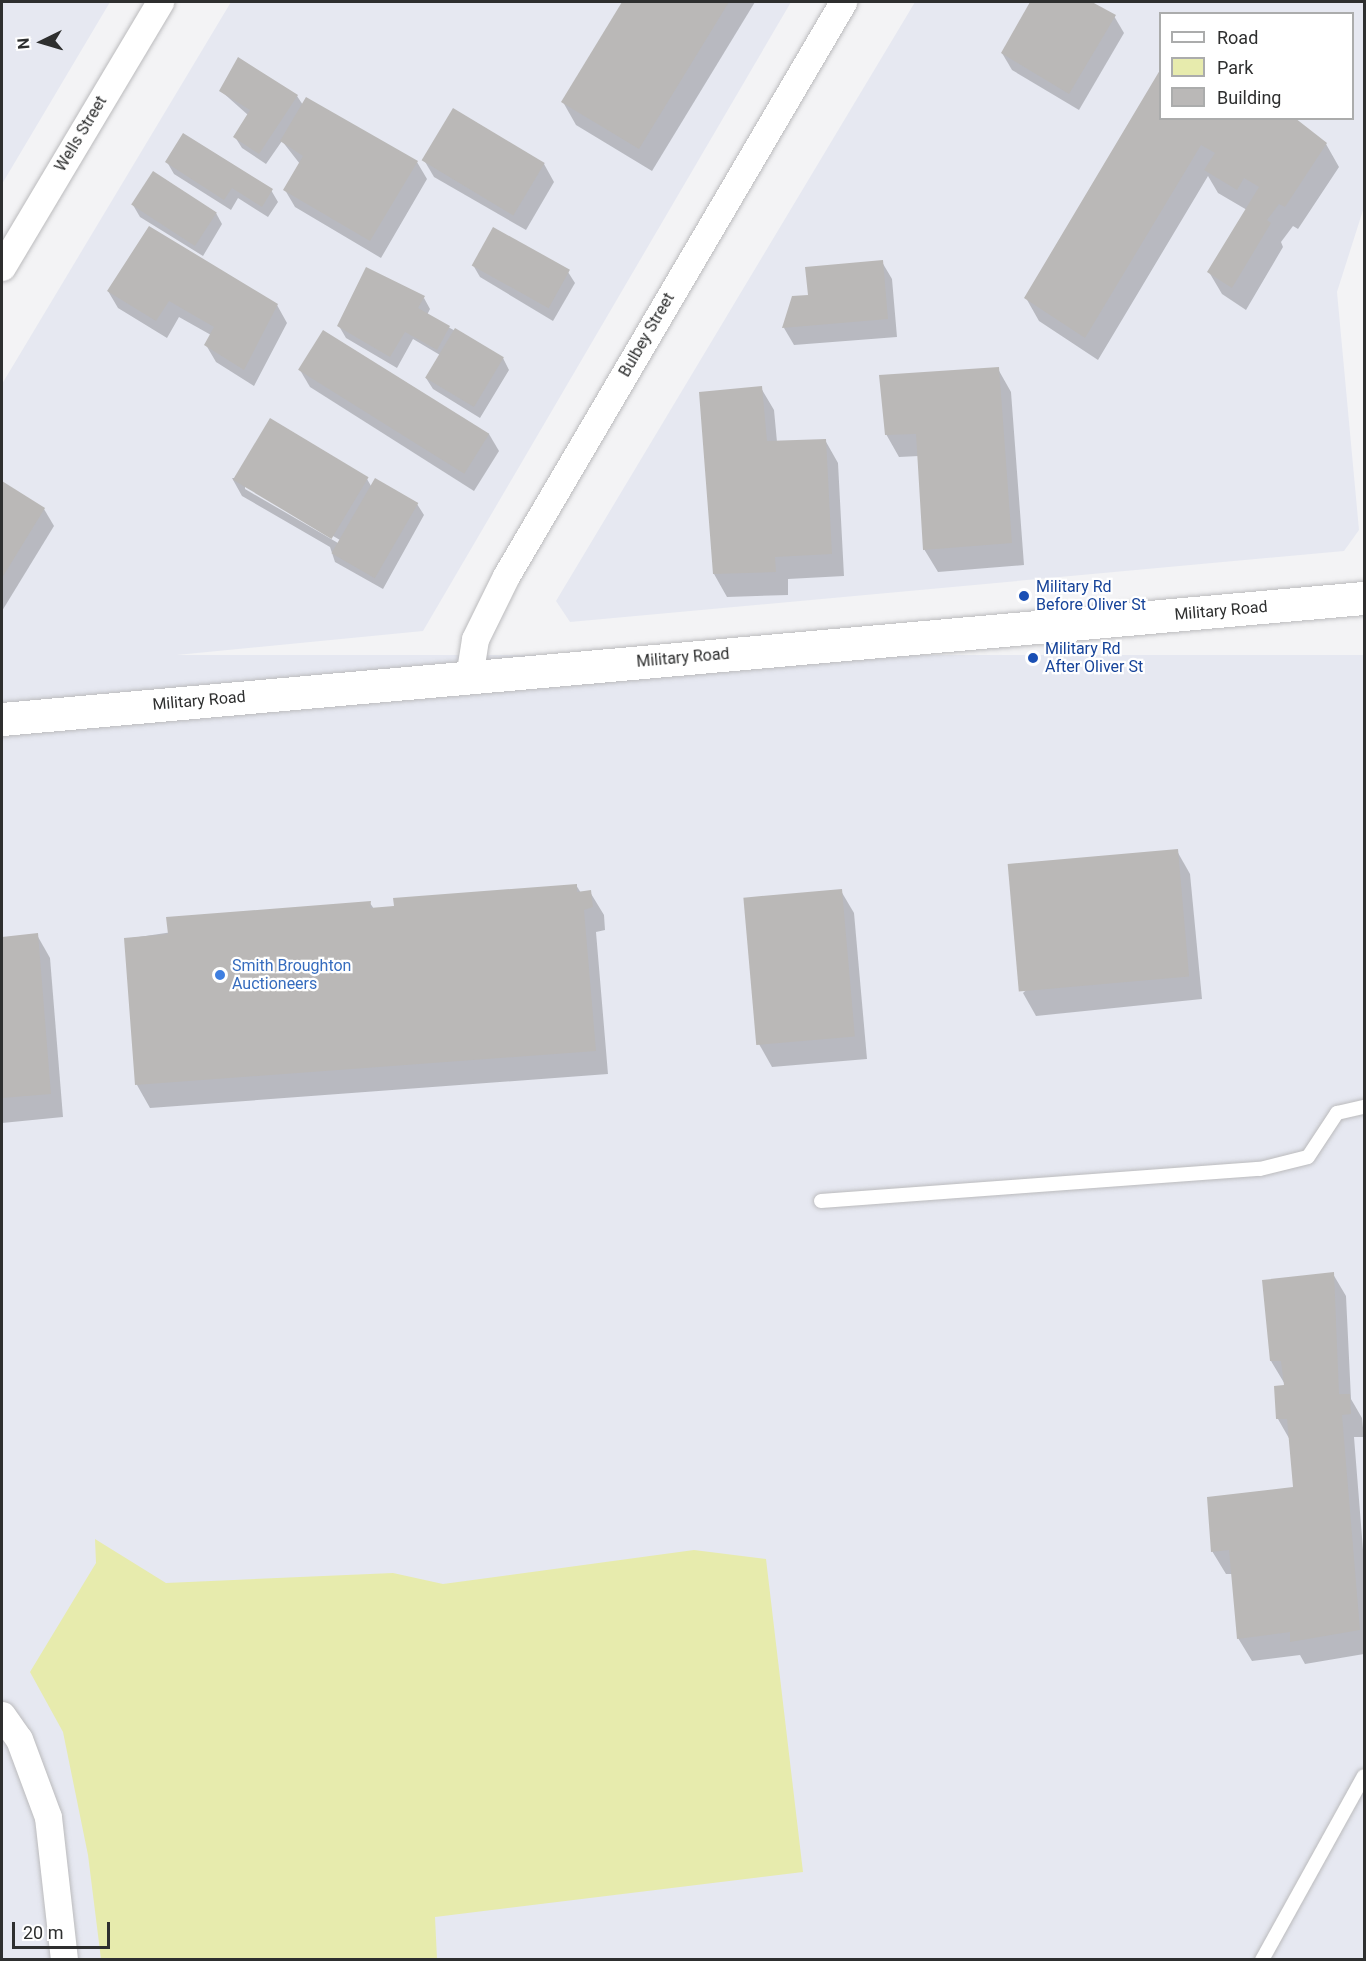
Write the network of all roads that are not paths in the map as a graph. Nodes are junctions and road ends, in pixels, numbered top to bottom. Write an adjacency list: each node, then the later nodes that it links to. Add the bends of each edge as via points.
1 (160, 2): 3 (street, Wells Street)
2 (843, 2): 5 (street, Bulbey Street, via 506,576 475,639)
3 (2, 267)
4 (1365, 598): 5 (main road, Military Road)
5 (469, 676): 6 (main road, Military Road)
6 (2, 719)
7 (1365, 1107): 8 (lane, via 1337,1113 1308,1157 1260,1169)
8 (821, 1201)
9 (2, 1715): 11 (street, via 19,1738 48,1817)
10 (1365, 1776): 12 (lane)
11 (64, 1959)
12 (1262, 1959)

